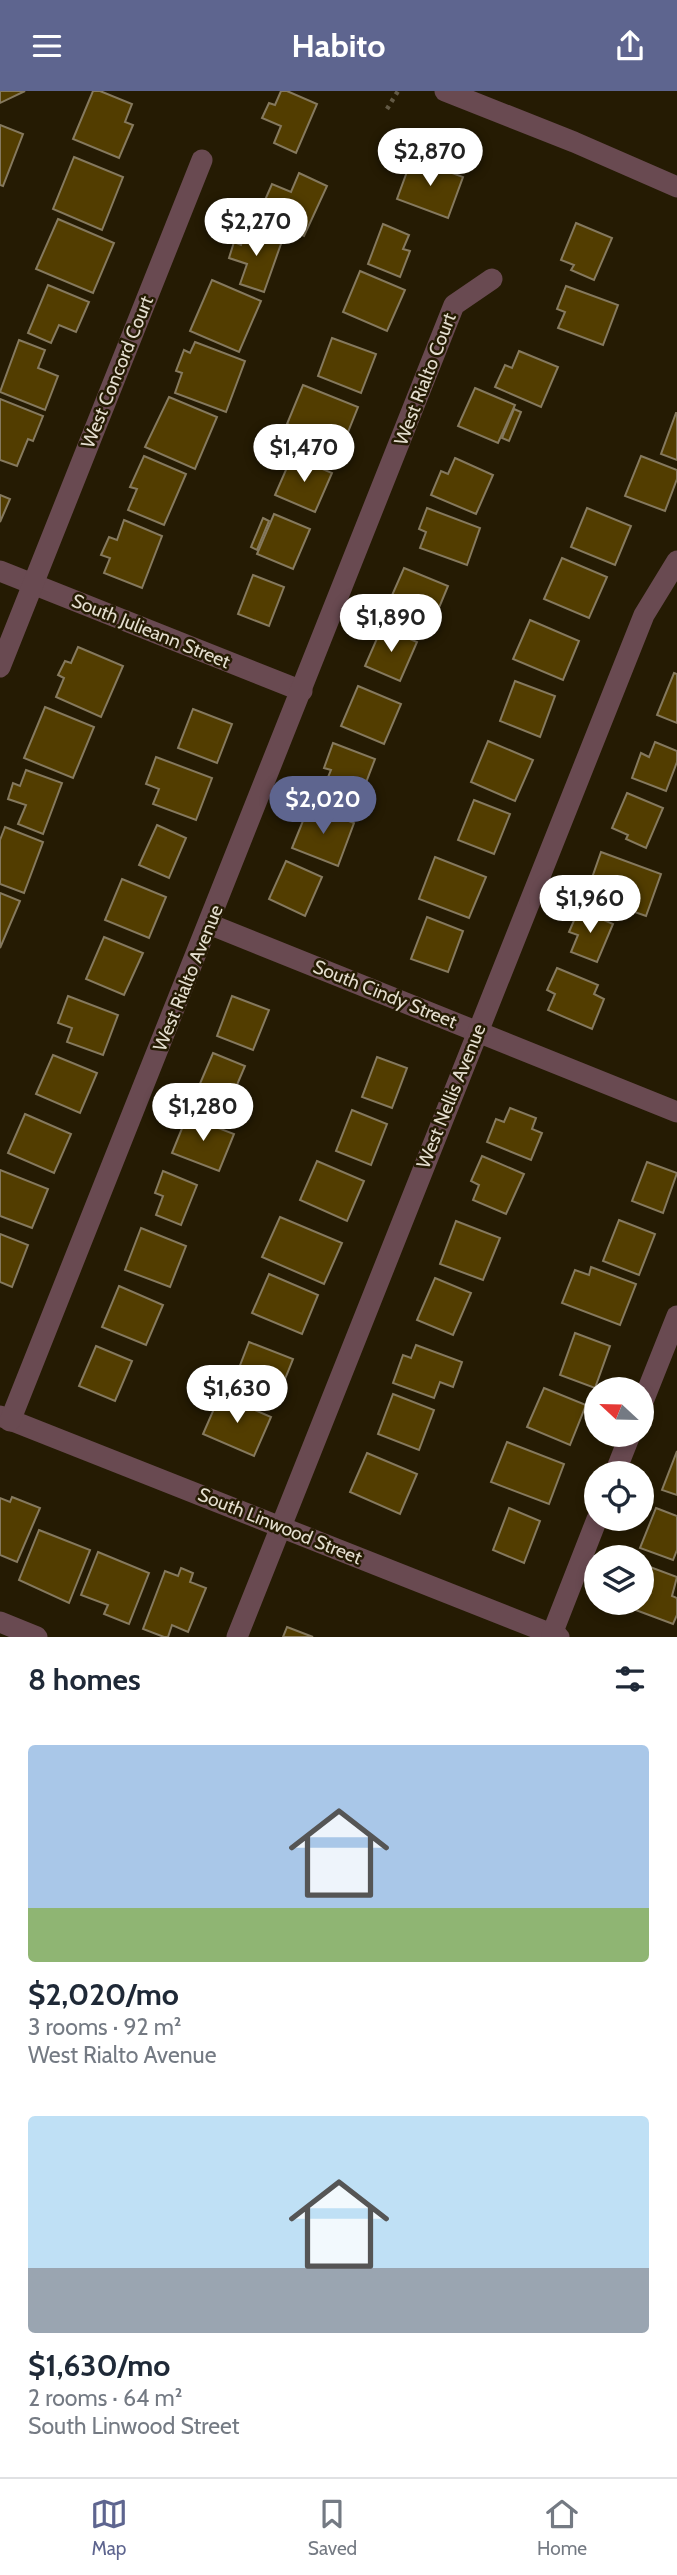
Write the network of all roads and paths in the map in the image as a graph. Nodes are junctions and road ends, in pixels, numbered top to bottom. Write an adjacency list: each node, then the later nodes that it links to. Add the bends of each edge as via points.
1 (398, 91): 3 (path)
2 (445, 91): 5 (street)
3 (387, 109)
4 (202, 160): 9 (street, West Concord Court)
5 (677, 187)
6 (492, 279): 11 (street, West Rialto Court, via 454,305)
7 (677, 561): 13 (street, West Nellis Avenue, via 644,615)
8 (0, 571): 9 (street, South Julieann Street)
9 (33, 584): 10 (street, West Concord Court); 11 (street, South Julieann Street)
10 (0, 667)
11 (302, 691): 12 (street, West Rialto Avenue)
12 (209, 924): 13 (street, South Cindy Street); 17 (street, West Rialto Avenue)
13 (477, 1031): 14 (street, South Cindy Street); 18 (street, West Nellis Avenue)
14 (677, 1112)
15 (677, 1316): 16 (street)
16 (653, 1377)
17 (5, 1418): 18 (street, South Linwood Street)
18 (281, 1526): 21 (street, South Linwood Street); 23 (street, West Nellis Avenue)
19 (593, 1531): 21 (street)
20 (0, 1622): 22 (street)
21 (556, 1635)
22 (37, 1637)
23 (237, 1637)

